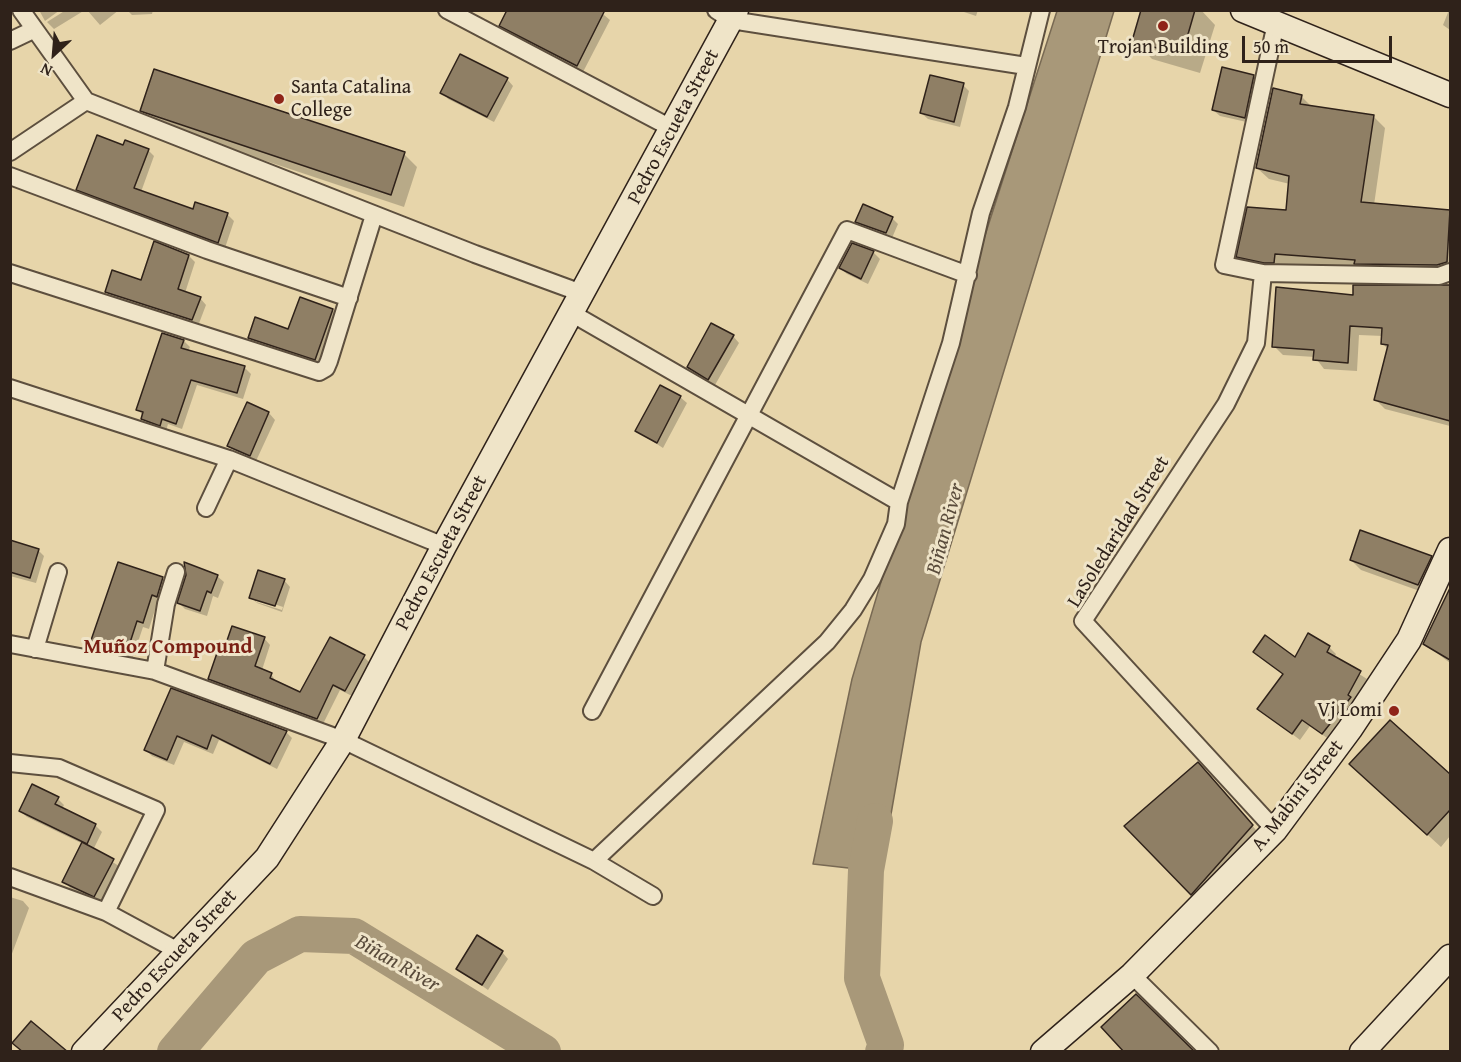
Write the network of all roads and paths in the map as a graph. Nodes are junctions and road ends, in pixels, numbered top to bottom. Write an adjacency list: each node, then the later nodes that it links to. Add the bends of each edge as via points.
1 (21, 10): 7 (street)
2 (447, 10): 12 (street)
3 (1041, 10): 9 (street)
4 (1243, 10): 6 (street)
5 (727, 14): 9 (street); 12 (street, Pedro Escueta Street)
6 (1276, 23): 10 (street); 18 (street, via 1224,265)
7 (33, 30): 8 (street); 11 (street)
8 (10, 41)
9 (1026, 66): 19 (street, via 1017,107 981,213)
10 (1450, 94)
11 (86, 101): 13 (street); 15 (street)
12 (674, 129): 21 (street, Pedro Escueta Street)
13 (10, 152)
14 (10, 176): 20 (street)
15 (374, 215): 20 (street); 21 (street)
16 (1450, 272): 18 (street, via 1439,276)
17 (10, 273): 20 (street, via 319,372 326,368)
18 (1263, 273): 37 (street, LaSoledaridad Street, via 1256,344 1226,404 1083,621)
19 (968, 275): 23 (street, via 847,230); 25 (street, via 951,343)
20 (349, 298)
21 (578, 304): 23 (street); 27 (street, Pedro Escueta Street)
22 (10, 388): 24 (street)
23 (749, 416): 25 (street); 34 (street)
24 (229, 459): 26 (street); 27 (street)
25 (899, 502): 38 (street, via 896,524 872,579 827,642)
26 (206, 508)
27 (444, 546): 35 (street, Pedro Escueta Street)
28 (1450, 550): 37 (street, A. Mabini Street, via 1409,639 1350,729)
29 (58, 572): 32 (street)
30 (176, 572): 33 (street, via 166,604)
31 (10, 644): 32 (street)
32 (35, 649): 33 (street)
33 (155, 671): 35 (street)
34 (592, 711)
35 (343, 740): 38 (street); 42 (street, Pedro Escueta Street, via 267,858)
36 (10, 763): 41 (street, via 59,768 156,810)
37 (1275, 830): 44 (street, A. Mabini Street)
38 (594, 861): 40 (street)
39 (10, 877): 41 (street)
40 (653, 896)
41 (106, 912): 42 (street)
42 (180, 952): 45 (street, Pedro Escueta Street)
43 (1450, 957): 48 (street)
44 (1132, 975): 46 (street, A. Mabini Street); 47 (street)
45 (84, 1052)
46 (1043, 1052)
47 (1210, 1052)
48 (1362, 1052)

